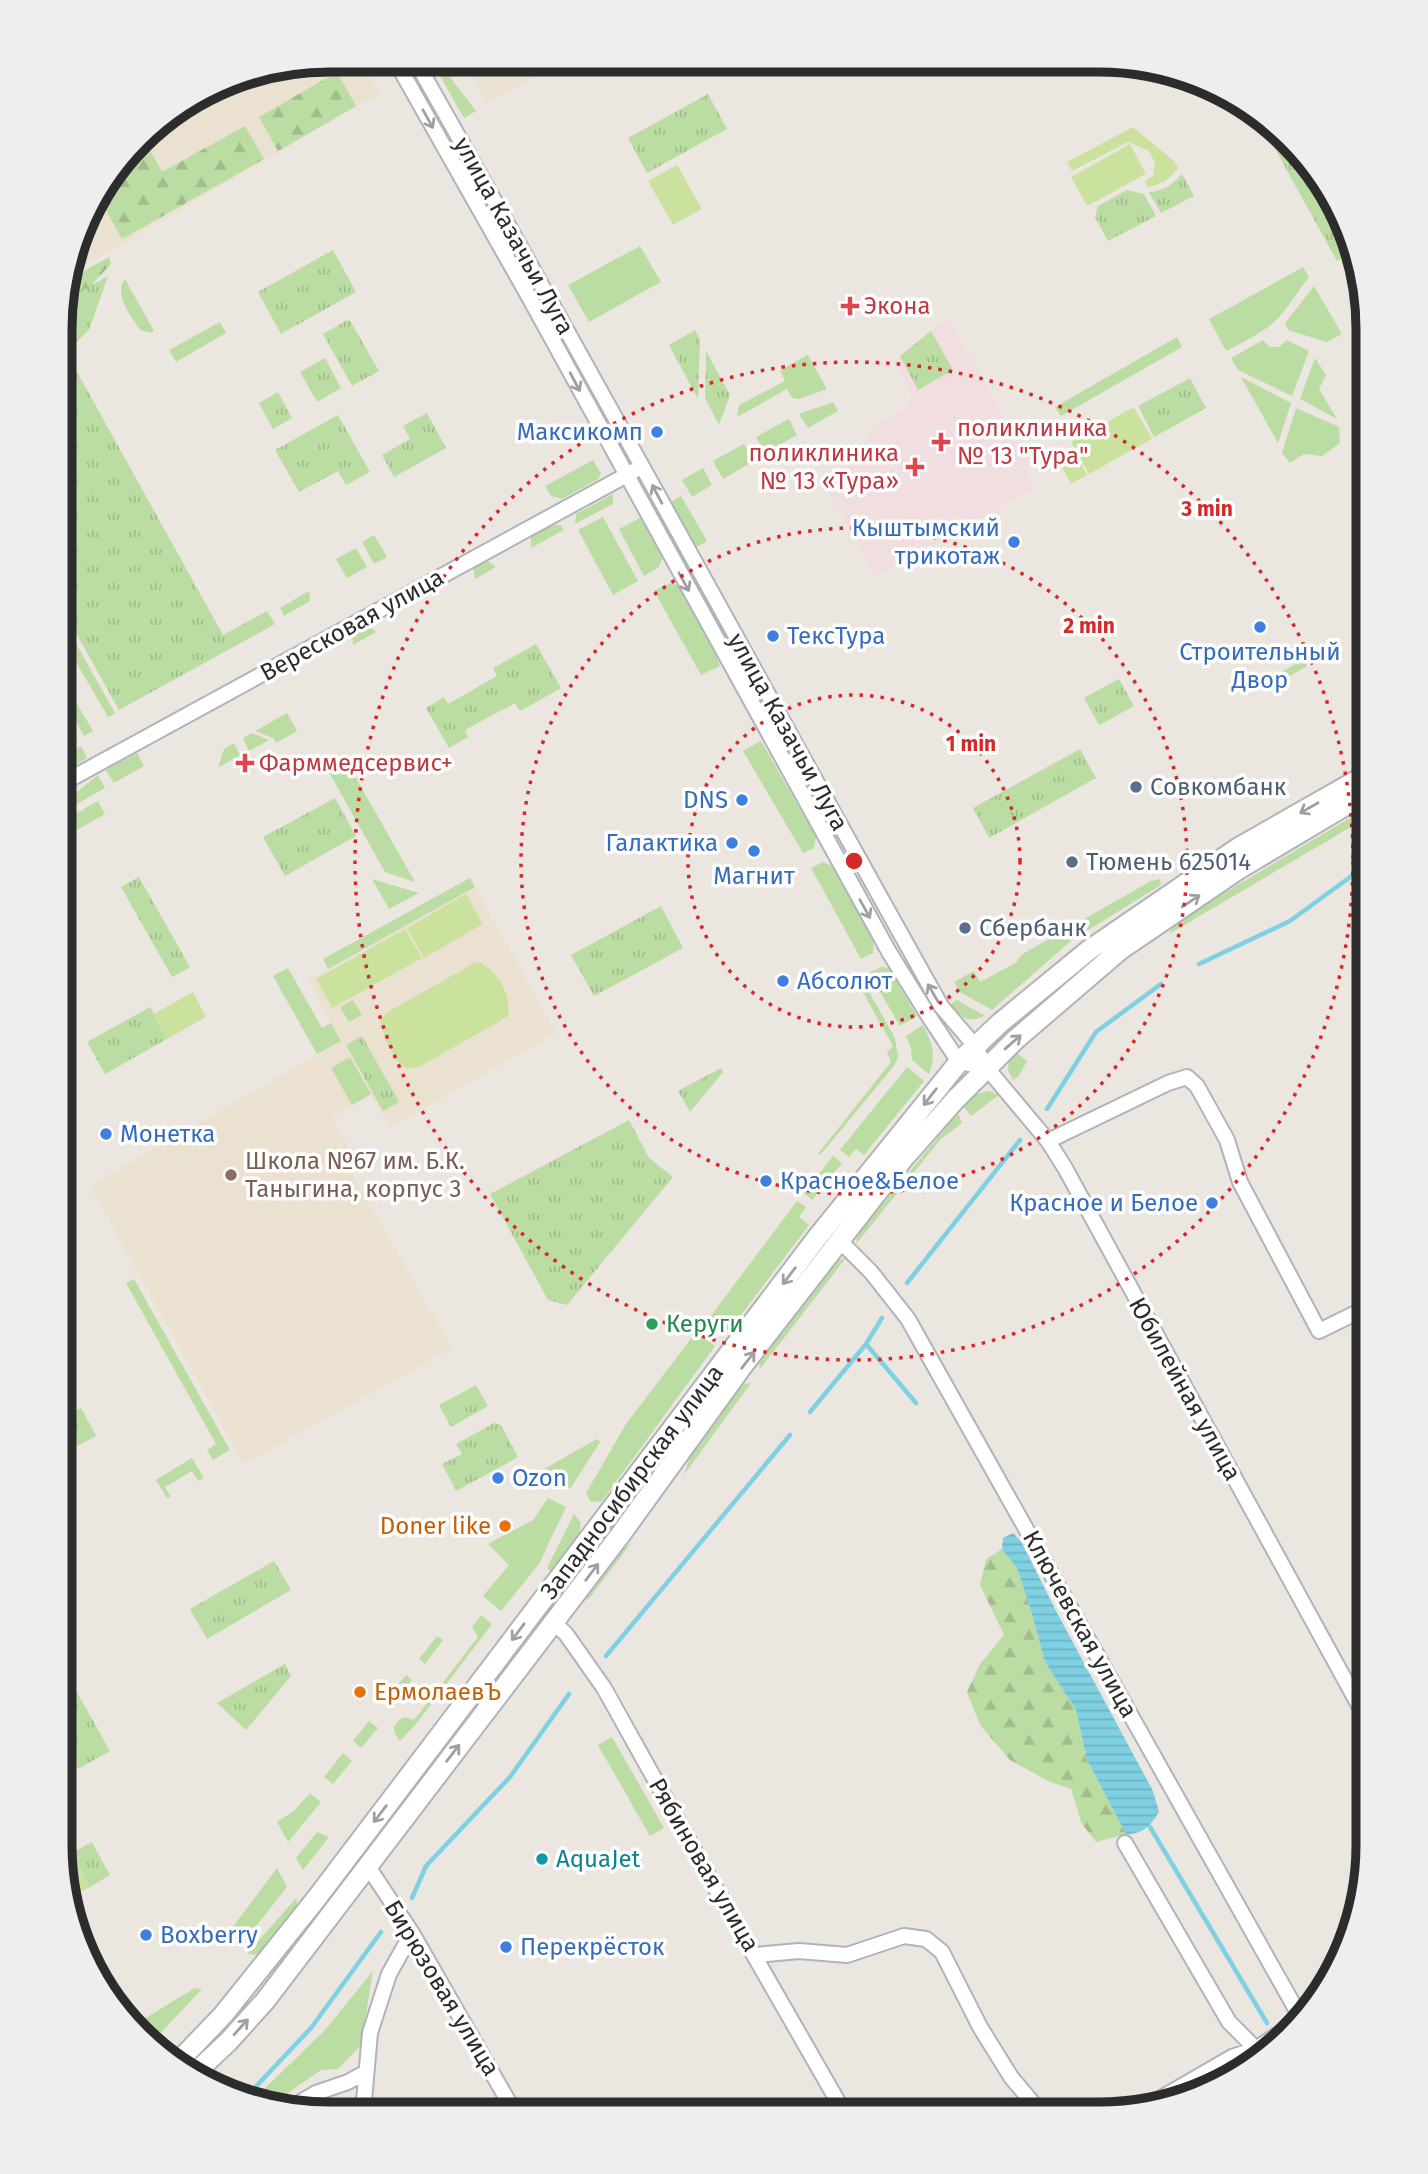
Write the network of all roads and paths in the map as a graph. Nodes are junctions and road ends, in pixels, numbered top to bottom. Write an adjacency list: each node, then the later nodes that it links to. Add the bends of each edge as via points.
1 (402, 72): 4 (street, улица Казачьи Луга, one-way to 4)
2 (422, 72): 3 (street, улица Казачьи Луга)
3 (642, 466): 4 (street, Вересковая улица); 8 (street, улица Казачьи Луга, one-way to 3, via 936,997)
4 (626, 475): 5 (street, Вересковая улица); 9 (street, улица Казачьи Луга, one-way to 9, via 883,940)
5 (72, 778)
6 (1356, 781): 8 (main road, Западносибирская улица, one-way to 8, via 1238,848 1131,920)
7 (1356, 799): 10 (main road, Западносибирская улица, one-way to 7, via 1120,950 1239,869)
8 (975, 1046): 9 (main road, Западносибирская улица); 10 (street, улица Казачьи Луга)
9 (959, 1062): 10 (street); 23 (main road, Западносибирская улица, one-way to 23, via 808,1250 282,1941)
10 (986, 1067): 11 (street, Юбилейная улица); 12 (main road, Западносибирская улица, via 903,1159)
11 (1048, 1141): 13 (street, via 1186,1077 1197,1086 1227,1140 1240,1182 1319,1331); 15 (street, Юбилейная улица)
12 (840, 1241): 14 (main road, Западносибирская улица, one-way to 12); 20 (street, Ключевская улица, via 908,1319)
13 (1356, 1313)
14 (553, 1622): 17 (main road, Западносибирская улица, one-way to 14); 19 (street, Рябиновая улица, via 566,1633 604,1688)
15 (1356, 1700)
16 (1125, 1843): 21 (street, via 1229,2022)
17 (367, 1865): 18 (street, Бирюзовая улица); 24 (main road, Западносибирская улица, one-way to 17, via 265,2001)
18 (412, 1933): 25 (street, via 389,1974 370,2033); 29 (street, Бирюзовая улица)
19 (755, 1955): 30 (street, Рябиновая улица); 31 (street, via 799,1951 847,1955 904,1936 926,1938 942,1952 980,2027)
20 (1298, 2008)
21 (1254, 2050)
22 (1246, 2056): 26 (street, via 1232,2057)
23 (183, 2057)
24 (200, 2068)
25 (366, 2072): 27 (street); 28 (street)
26 (1173, 2091)
27 (303, 2101)
28 (364, 2102)
29 (509, 2102)
30 (838, 2102)
31 (1032, 2102)

